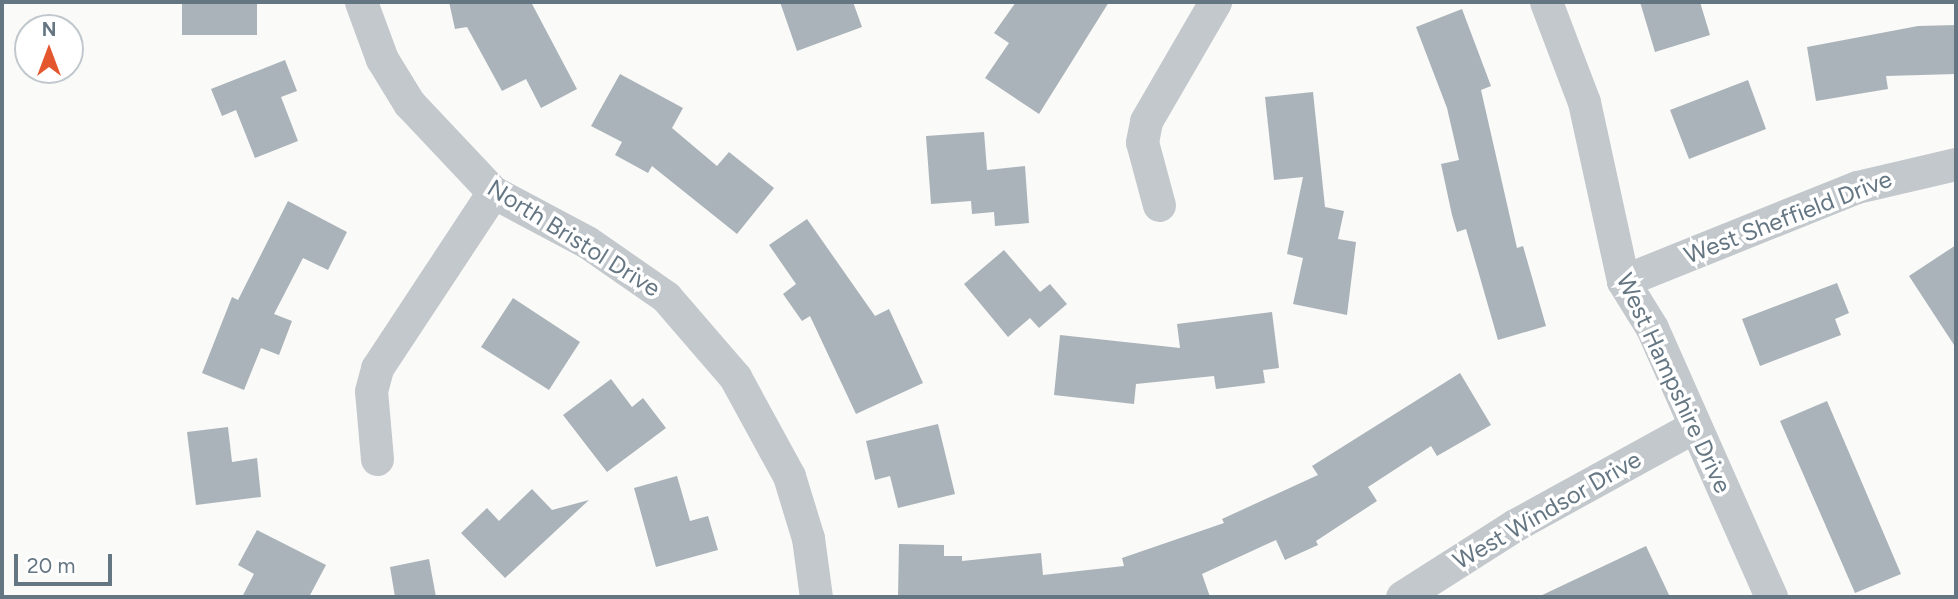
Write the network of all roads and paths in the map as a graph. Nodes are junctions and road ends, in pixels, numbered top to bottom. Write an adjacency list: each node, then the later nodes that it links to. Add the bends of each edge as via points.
1 (361, 2): 5 (street, North Bristol Drive, via 382,59 409,103)
2 (1215, 2): 6 (street, via 1146,121 1142,142)
3 (1546, 2): 7 (street, West Hampshire Drive, via 1584,102)
4 (1956, 164): 7 (street, West Sheffield Drive, via 1857,187)
5 (493, 192): 9 (street, via 377,368 371,391); 10 (street, North Bristol Drive, via 587,242 666,297 713,348 757,410 789,476 808,538)
6 (1160, 205)
7 (1623, 281): 8 (street, West Hampshire Drive, via 1652,328)
8 (1695, 426): 11 (street, West Windsor Drive, via 1515,525); 12 (street, West Hampshire Drive)
9 (377, 459)
10 (816, 597)
11 (1402, 597)
12 (1772, 597)

